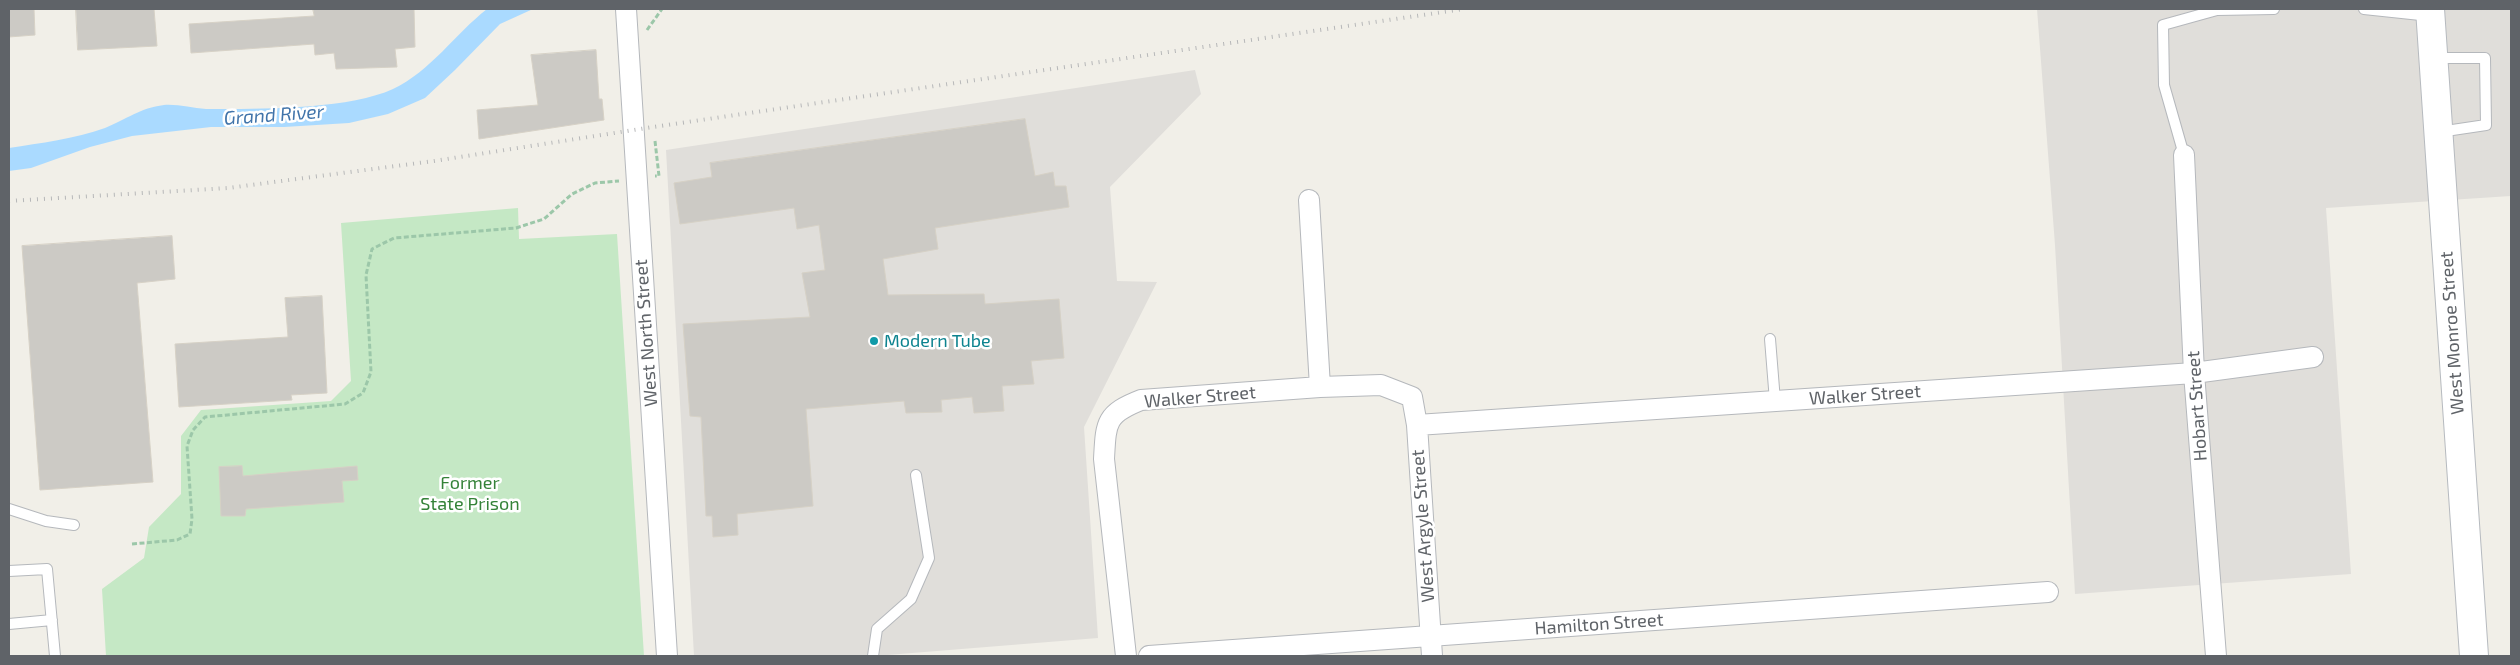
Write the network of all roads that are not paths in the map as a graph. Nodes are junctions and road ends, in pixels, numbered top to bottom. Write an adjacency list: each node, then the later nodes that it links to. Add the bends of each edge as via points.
1 (626, 9): 25 (street, West North Street)
2 (2274, 9): 7 (lane, via 2216,10 2163,25 2164,85)
3 (2364, 9): 4 (lane)
4 (2430, 12): 5 (street, West Monroe Street)
5 (2434, 58): 6 (street, West Monroe Street); 6 (lane, via 2485,58 2486,125)
6 (2438, 132): 30 (street, West Monroe Street)
7 (2184, 155): 11 (street, Hobart Street)
8 (1309, 200): 12 (street)
9 (1770, 339): 14 (lane)
10 (2313, 357): 11 (street, Walker Street)
11 (2194, 373): 14 (street, Walker Street); 29 (street, Hobart Street)
12 (1320, 386): 13 (street, Walker Street, via 1381,385); 27 (street, Walker Street, via 1141,400 1122,407 1112,416 1105,436 1104,459)
13 (1412, 397): 15 (street, West Argyle Street)
14 (1775, 401): 15 (street, Walker Street)
15 (1417, 425): 23 (street, West Argyle Street)
16 (916, 475): 26 (lane, via 929,558 911,599 877,629)
17 (9, 509): 18 (lane, via 46,521)
18 (74, 525)
19 (9, 571): 21 (lane, via 47,568)
20 (2048, 592): 23 (street, Hamilton Street)
21 (52, 620): 22 (lane); 24 (lane)
22 (9, 624)
23 (1431, 646): 28 (street, Hamilton Street)
24 (55, 656)
25 (667, 656)
26 (873, 656)
27 (1126, 656)
28 (1149, 656)
29 (2216, 656)
30 (2474, 656)

